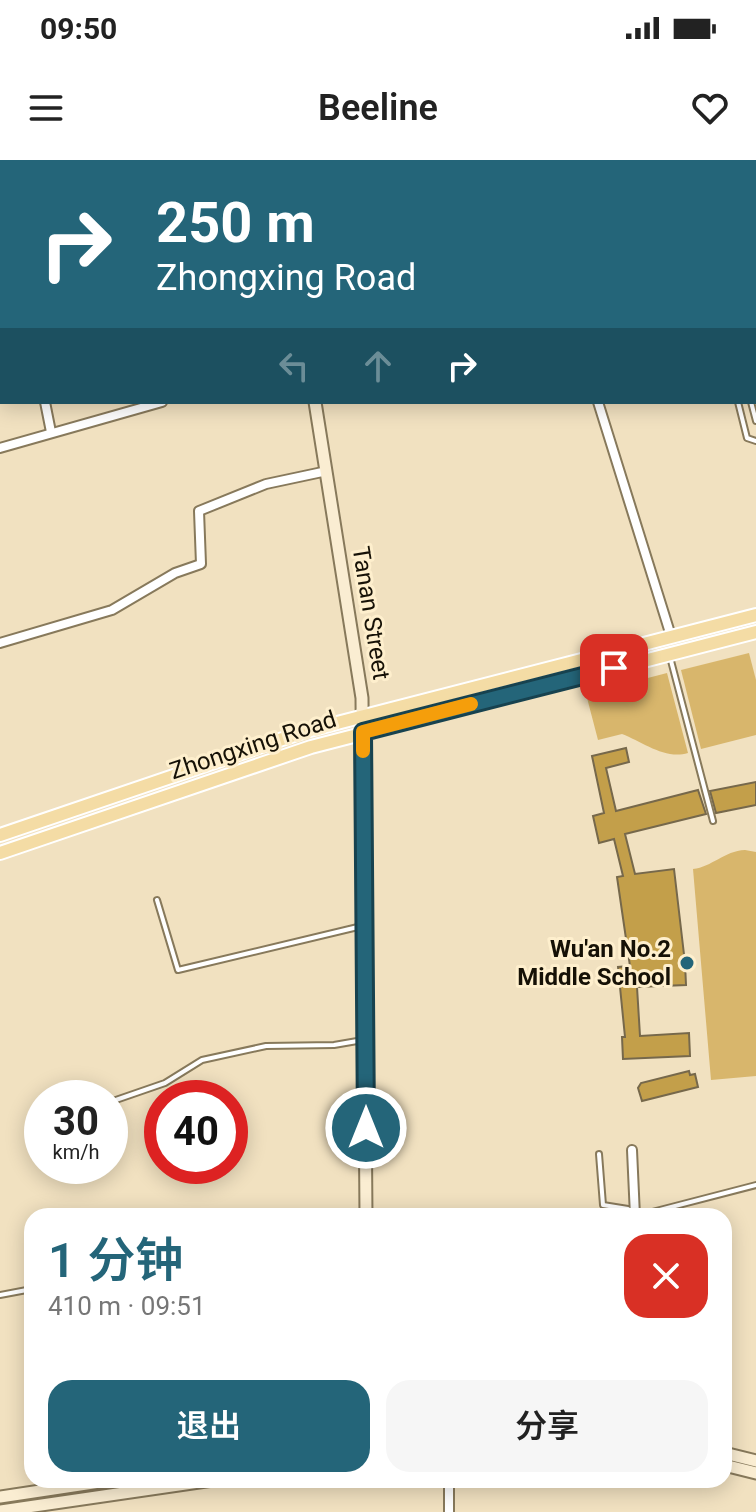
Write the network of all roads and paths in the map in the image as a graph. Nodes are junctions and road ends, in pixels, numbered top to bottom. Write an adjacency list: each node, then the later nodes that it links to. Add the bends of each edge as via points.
1 (45, 404): 6 (street)
2 (155, 404): 6 (street)
3 (315, 404): 9 (street, Tanan Street)
4 (599, 404): 12 (street)
5 (738, 404): 7 (lane, via 747,438)
6 (51, 432): 8 (street)
7 (756, 442)
8 (0, 448)
9 (327, 471): 13 (street, via 266,484 199,511 201,564 175,573 128,604); 15 (street, Tanan Street)
10 (756, 615): 12 (main road, Zhongxing Road)
11 (756, 632): 14 (main road, Zhongxing Road)
12 (671, 636): 15 (main road, Zhongxing Road)
13 (0, 643)
14 (669, 654): 16 (main road, Zhongxing Road); 17 (lane)
15 (362, 714): 16 (street, Tanan Street); 18 (main road, Zhongxing Road)
16 (363, 732): 19 (main road, Zhongxing Road); 21 (street, Tanan Street)
17 (713, 821)
18 (0, 835)
19 (0, 853)
20 (157, 900): 21 (lane, via 178,970)
21 (364, 925): 22 (street, Tanan Street)
22 (365, 1039): 23 (lane, via 266,1046 202,1060 165,1083); 27 (street, Tanan Street)
23 (128, 1096)
24 (632, 1150): 29 (street)
25 (599, 1154): 28 (lane, via 603,1205)
26 (756, 1185): 30 (lane)
27 (366, 1208)
28 (622, 1208)
29 (635, 1208)
30 (667, 1208)
31 (24, 1290): 32 (lane)
32 (0, 1295)
33 (732, 1455): 34 (street)
34 (756, 1461)
35 (732, 1467): 36 (street)
36 (756, 1473)
37 (65, 1488): 40 (street)
38 (159, 1488): 41 (street)
39 (449, 1488): 42 (street)
40 (0, 1499): 41 (street)
41 (2, 1511)
42 (449, 1512)

